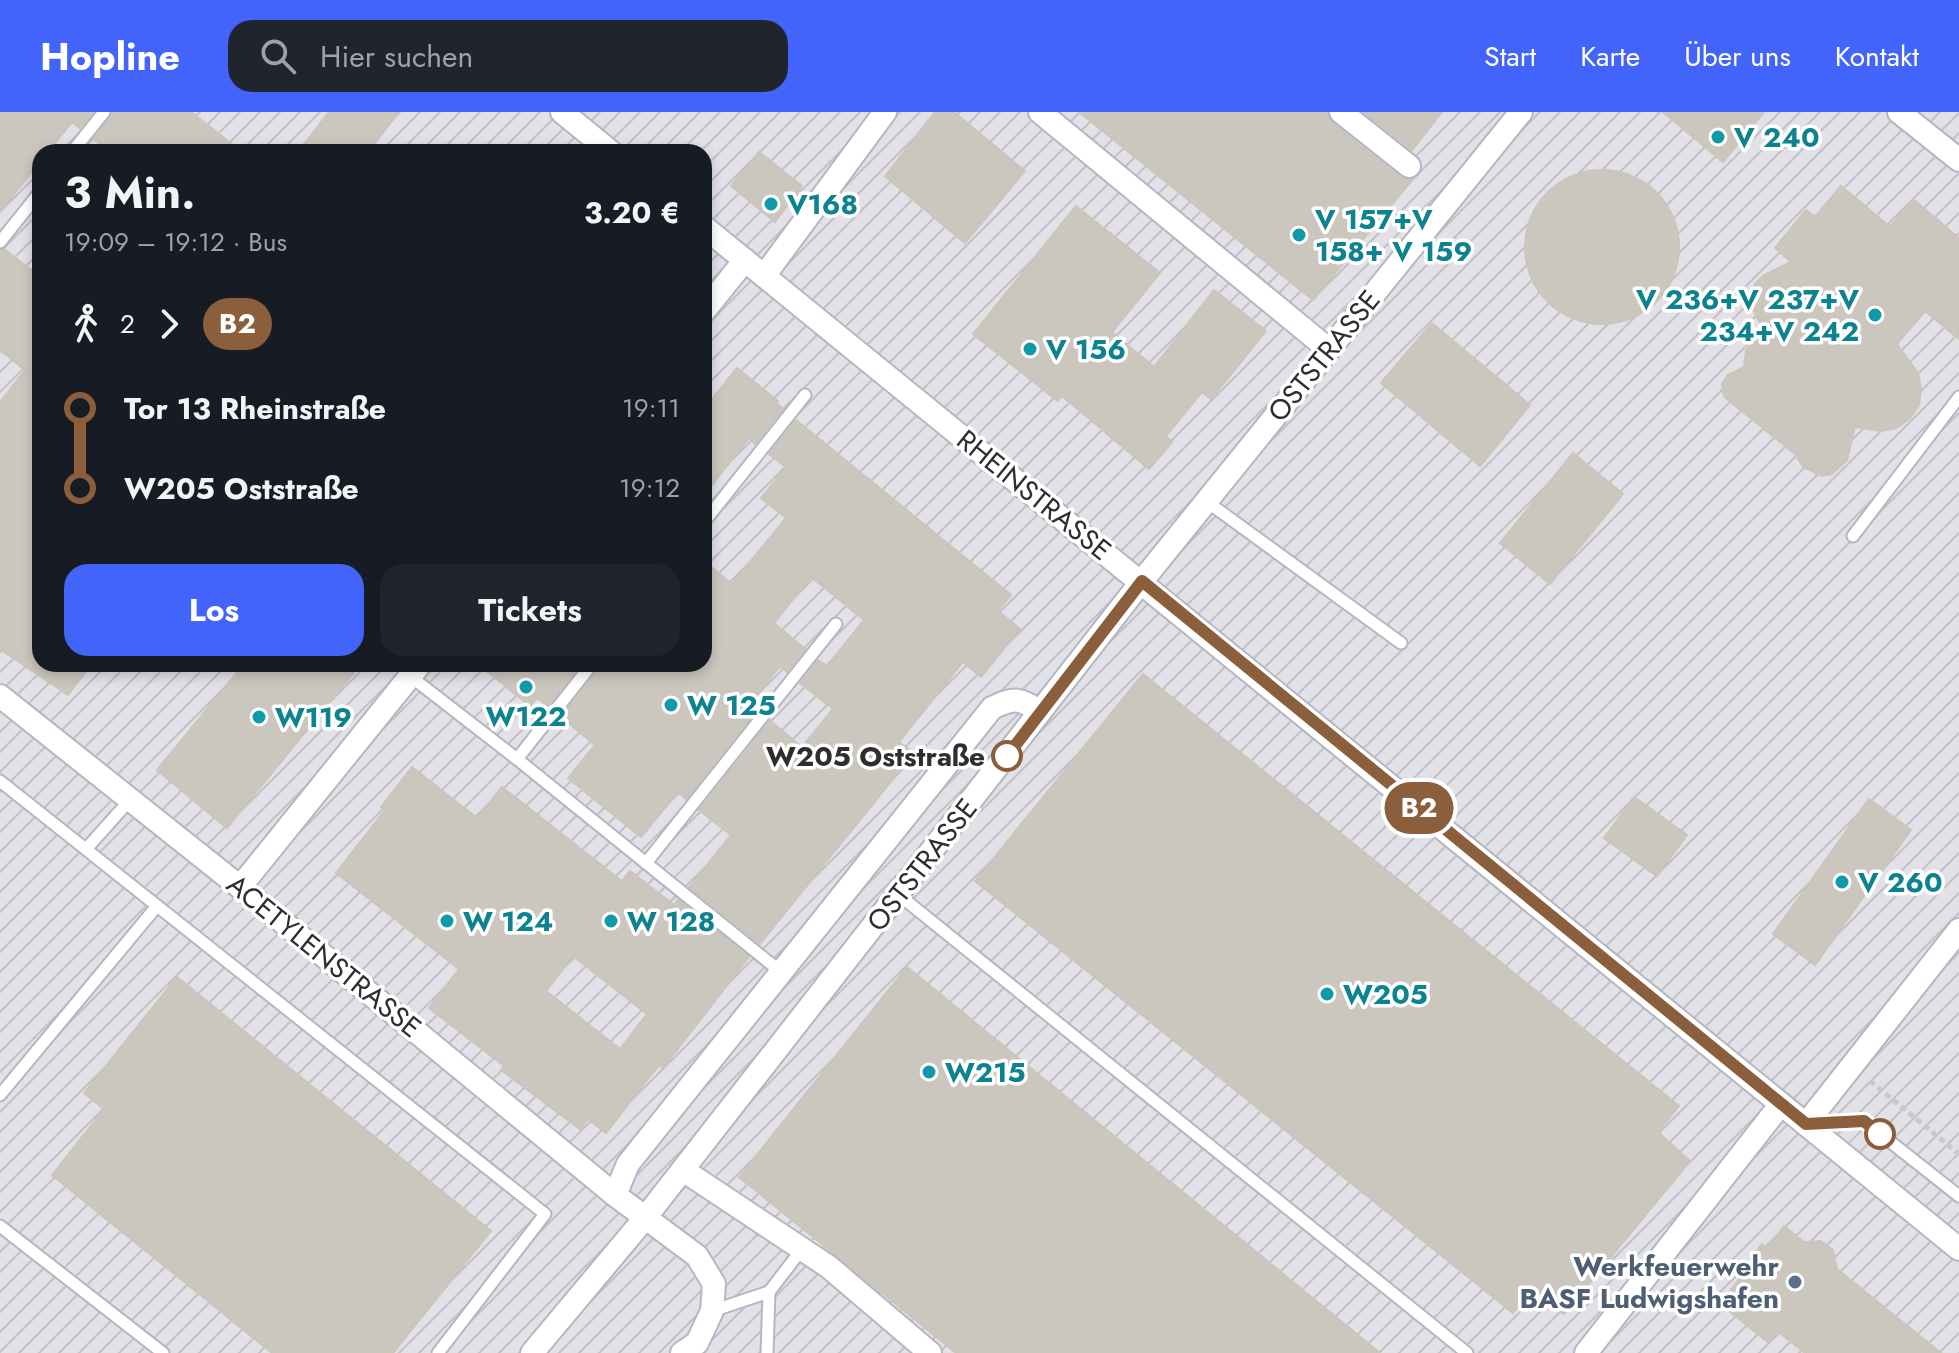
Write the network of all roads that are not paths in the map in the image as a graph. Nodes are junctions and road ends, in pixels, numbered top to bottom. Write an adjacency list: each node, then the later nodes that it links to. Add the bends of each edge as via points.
1 (104, 112): 8 (lane)
2 (562, 112): 9 (street)
3 (885, 112): 16 (street)
4 (1040, 112): 18 (street)
5 (1341, 112): 11 (street)
6 (1521, 112): 18 (street, OSTSTRASSE)
7 (1899, 112): 10 (street)
8 (78, 144)
9 (601, 144)
10 (1959, 160)
11 (1409, 166)
12 (32, 202): 14 (lane)
13 (712, 233): 15 (street, RHEINSTRASSE)
14 (0, 242)
15 (745, 260): 16 (street, RHEINSTRASSE); 17 (street)
16 (764, 276): 24 (street, RHEINSTRASSE)
17 (712, 301)
18 (1328, 349): 21 (street, OSTSTRASSE)
19 (805, 395): 22 (lane)
20 (1959, 397): 23 (lane)
21 (1206, 501): 24 (street, OSTSTRASSE); 26 (lane)
22 (712, 512)
23 (1853, 536)
24 (1142, 581): 31 (street, OSTSTRASSE); 43 (street, RHEINSTRASSE)
25 (836, 624): 36 (lane)
26 (1401, 643)
27 (413, 672): 37 (street)
28 (417, 672): 32 (lane)
29 (586, 672): 32 (lane)
30 (0, 696): 34 (street, ACETYLENSTRASSE)
31 (1040, 712): 38 (street, OSTSTRASSE); 41 (street, via 1024,701 1008,700 992,708)
32 (517, 759): 36 (lane)
33 (0, 781): 35 (lane)
34 (130, 800): 35 (lane); 37 (street, ACETYLENSTRASSE)
35 (86, 849): 39 (lane)
36 (646, 863): 41 (lane)
37 (240, 887): 46 (street, ACETYLENSTRASSE)
38 (899, 895): 45 (street, OSTSTRASSE); 61 (lane)
39 (157, 906): 42 (lane); 56 (lane, via 545,1214)
40 (1959, 930): 44 (street)
41 (781, 972): 46 (street, via 628,1164)
42 (0, 1095)
43 (1781, 1104): 44 (street, RHEINSTRASSE); 54 (street)
44 (1806, 1124): 47 (lane, via 1864,1121); 51 (street, RHEINSTRASSE)
45 (683, 1170): 48 (street, OSTSTRASSE); 50 (street)
46 (615, 1195): 48 (street, ACETYLENSTRASSE)
47 (1959, 1196)
48 (645, 1218): 53 (street, ACETYLENSTRASSE, via 697,1256 714,1284); 57 (street, OSTSTRASSE)
49 (0, 1226): 55 (lane)
50 (802, 1249): 52 (lane); 60 (street)
51 (1959, 1249)
52 (769, 1292): 53 (lane); 59 (lane)
53 (712, 1311): 58 (street, via 697,1343)
54 (1592, 1351)
55 (163, 1353)
56 (438, 1353)
57 (532, 1353)
58 (682, 1353)
59 (767, 1353)
60 (930, 1353)
61 (1467, 1353)

